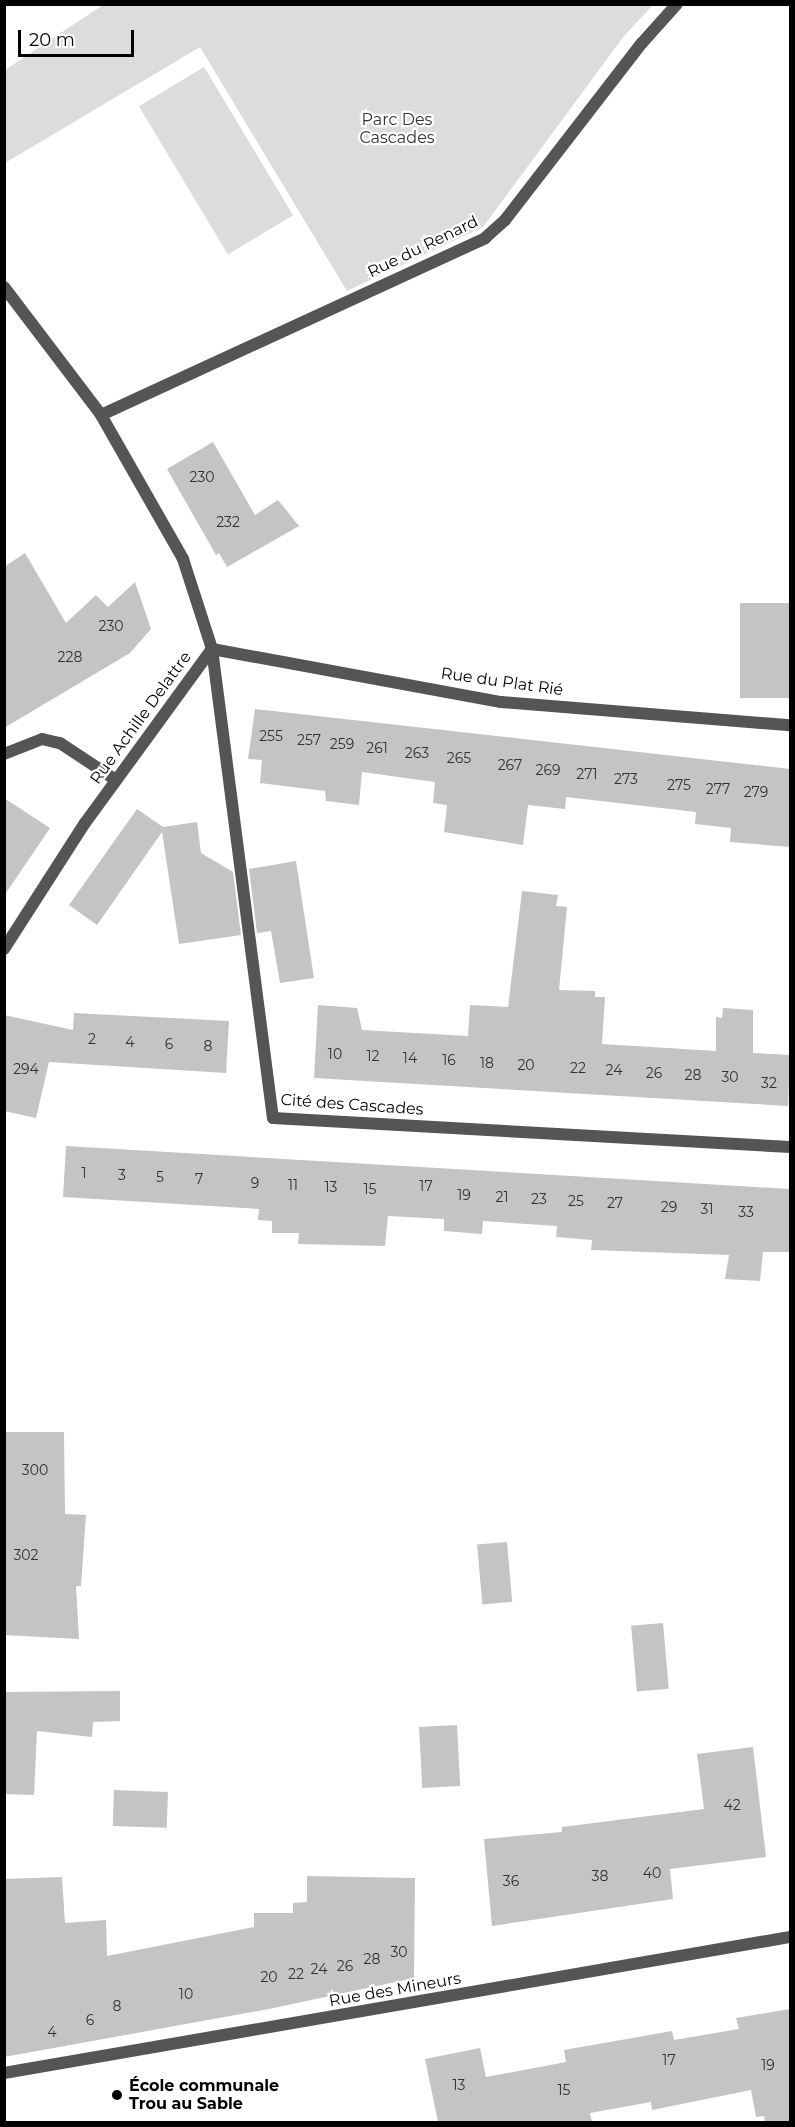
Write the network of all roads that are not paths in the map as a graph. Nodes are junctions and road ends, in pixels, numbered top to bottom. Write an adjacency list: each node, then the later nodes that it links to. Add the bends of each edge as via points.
1 (677, 4): 3 (street, Rue du Renard, via 642,43 505,220 485,238)
2 (4, 287): 3 (street, Rue Achille Delattre)
3 (101, 415): 4 (street, Rue Achille Delattre, via 183,559)
4 (212, 649): 5 (street, Rue du Plat Rié, via 501,702); 7 (street, Rue Achille Delattre); 9 (street, Cité des Cascades, via 273,1118)
5 (790, 725)
6 (4, 754): 7 (street, via 42,739 60,743)
7 (116, 780): 8 (street, Rue Achille Delattre)
8 (4, 948)
9 (790, 1147)
10 (790, 1937): 11 (street, Rue des Mineurs)
11 (4, 2073)

